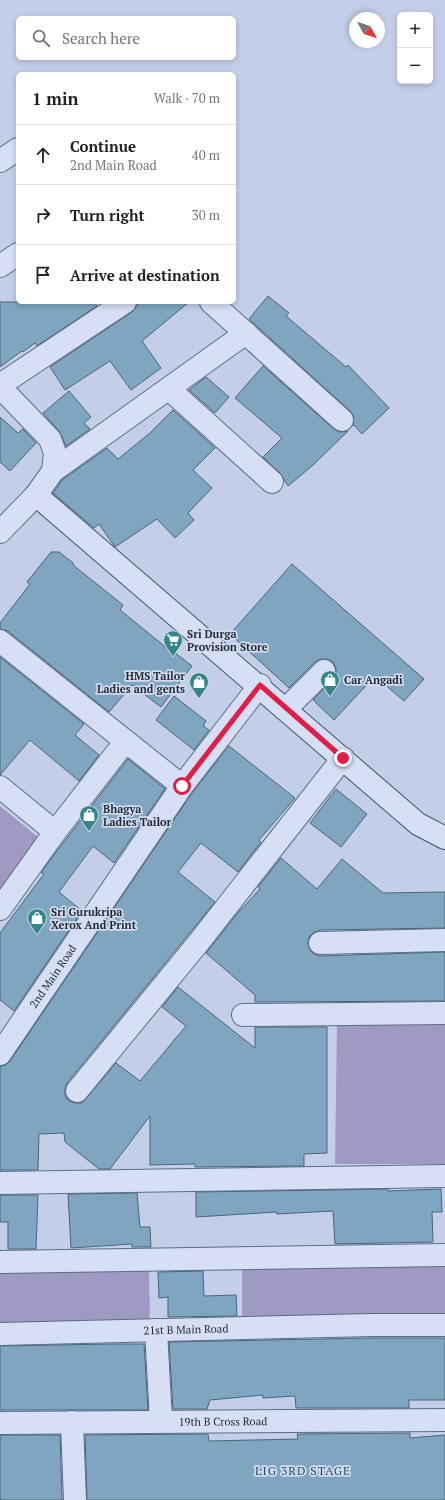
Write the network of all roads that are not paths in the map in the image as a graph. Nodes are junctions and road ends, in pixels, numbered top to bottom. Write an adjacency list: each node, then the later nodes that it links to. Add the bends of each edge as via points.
1 (16, 150): 2 (street)
2 (0, 161)
3 (16, 255): 4 (street)
4 (0, 266)
5 (122, 304): 8 (street)
6 (213, 304): 7 (street)
7 (246, 333): 9 (street); 10 (street)
8 (0, 386): 11 (street, via 50,439 55,453)
9 (169, 389): 11 (street); 12 (street)
10 (342, 420)
11 (54, 471): 13 (street)
12 (272, 482)
13 (36, 495): 14 (street); 17 (street)
14 (0, 532)
15 (0, 641): 19 (street)
16 (324, 671): 18 (street)
17 (260, 685): 18 (street); 21 (street, 2nd Main Road)
18 (286, 708): 20 (street)
19 (125, 742): 21 (street); 23 (street)
20 (343, 758): 24 (street, via 418,824); 31 (street, via 199,942)
21 (182, 786): 30 (street, 2nd Main Road)
22 (0, 787): 23 (street)
23 (55, 832): 25 (street)
24 (445, 838)
25 (0, 909)
26 (445, 940): 27 (street)
27 (320, 943)
28 (445, 1013): 29 (street)
29 (242, 1015)
30 (0, 1054)
31 (77, 1091)
32 (445, 1176): 33 (street)
33 (0, 1183)
34 (445, 1255): 35 (street)
35 (0, 1262)
36 (445, 1325): 37 (street, 21st B Main Road)
37 (156, 1330): 38 (street, 21st B Main Road); 41 (street)
38 (0, 1334)
39 (445, 1420): 41 (street, 19th B Cross Road)
40 (72, 1422): 41 (street, 19th B Cross Road); 42 (street, 19th B Cross Road); 43 (street)
41 (161, 1422)
42 (0, 1423)
43 (75, 1500)

